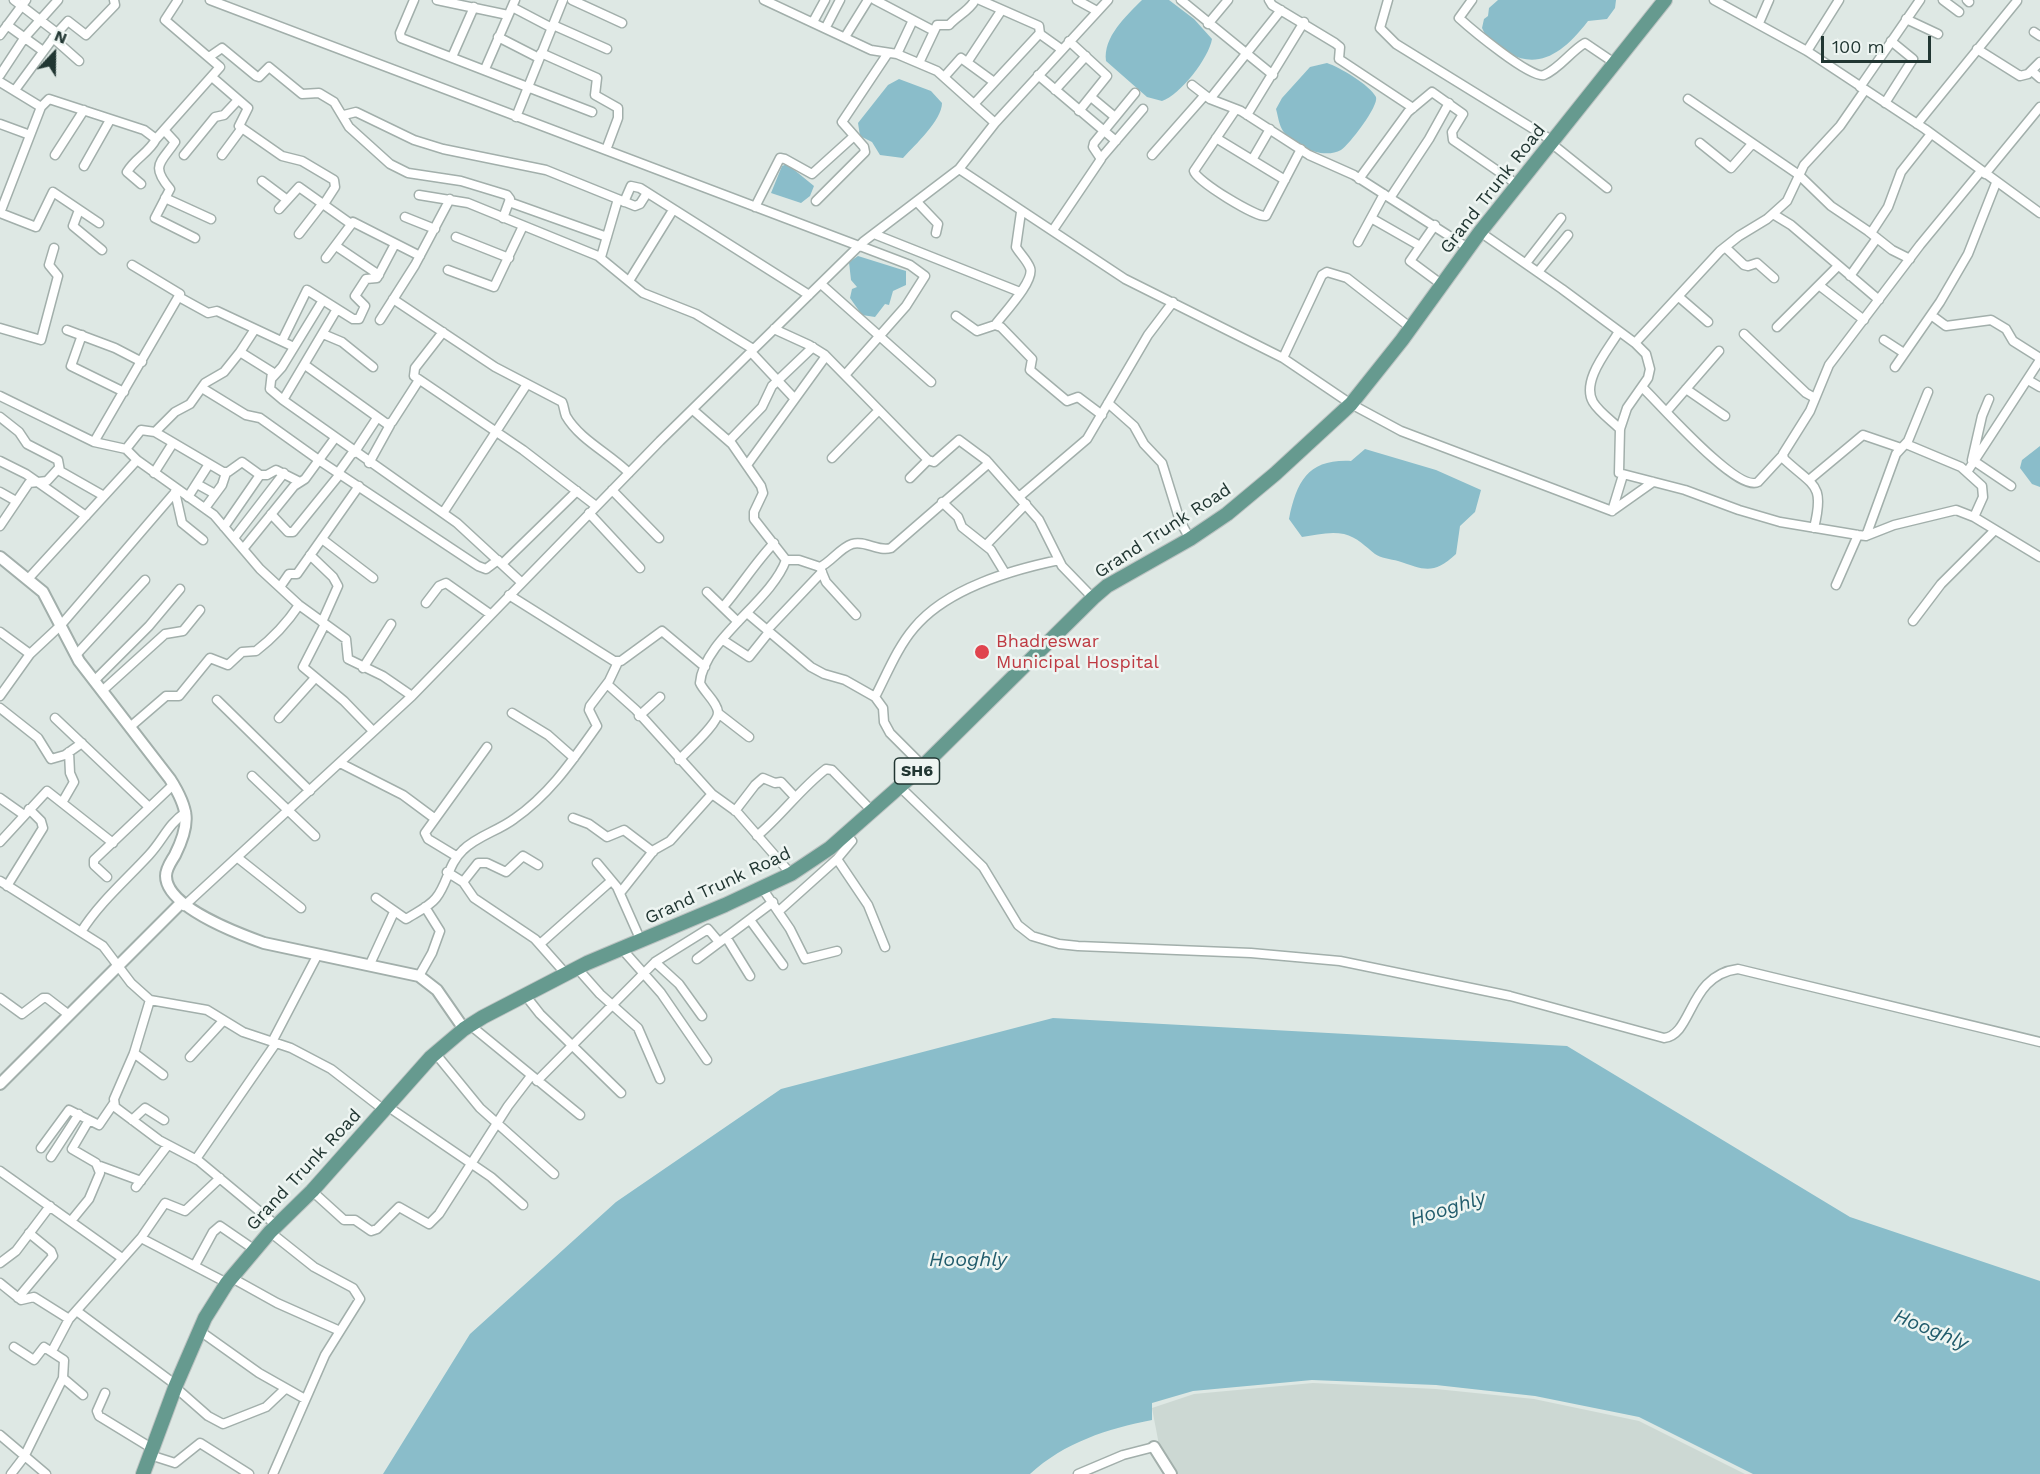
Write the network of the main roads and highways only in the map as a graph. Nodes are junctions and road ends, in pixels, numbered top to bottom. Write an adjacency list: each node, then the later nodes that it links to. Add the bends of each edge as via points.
1 (1665, 0): 2 (main road, Grand Trunk Road / SH6, via 1480,232 1351,404 1249,497 1190,539 1093,597 900,787 846,834 791,874 571,971 467,1027 435,1053 229,1280 200,1331)
2 (142, 1474)

